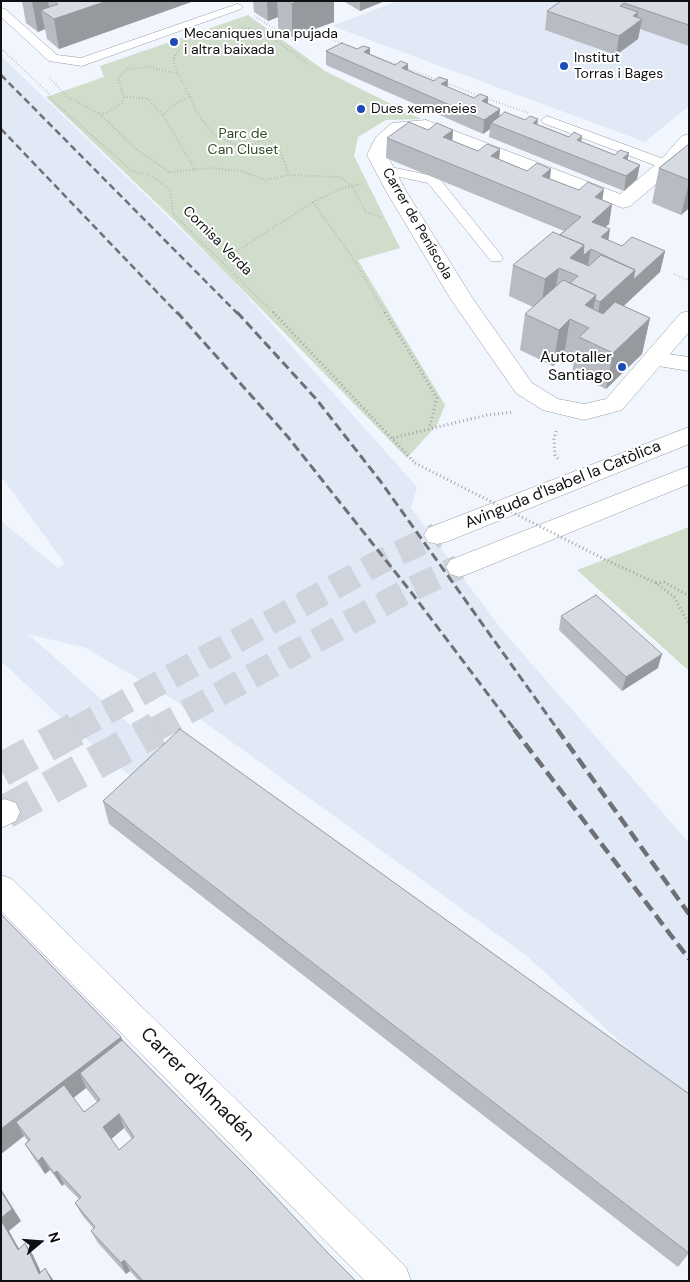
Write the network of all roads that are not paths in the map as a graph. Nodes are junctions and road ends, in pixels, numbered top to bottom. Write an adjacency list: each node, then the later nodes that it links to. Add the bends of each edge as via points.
1 (242, 9): 2 (lane, via 82,62 53,58)
2 (1, 11)
3 (541, 117): 5 (lane)
4 (689, 140): 5 (street, Carrer de Peníscola)
5 (667, 164): 6 (street, Carrer de Peníscola, via 623,202 426,126 399,128 383,140 377,155)
6 (386, 170): 7 (lane, via 433,180); 9 (street, Carrer de Peníscola, via 461,298 524,388 551,405 584,412 614,405)
7 (496, 258)
8 (689, 318): 9 (street)
9 (654, 359): 10 (street)
10 (689, 364)
11 (689, 435): 13 (street, Avinguda d'Isabel la Catòlica)
12 (689, 474): 14 (street)
13 (437, 534)
14 (459, 567)
15 (1, 888): 16 (street, Carrer d'Almadén)
16 (392, 1281)

